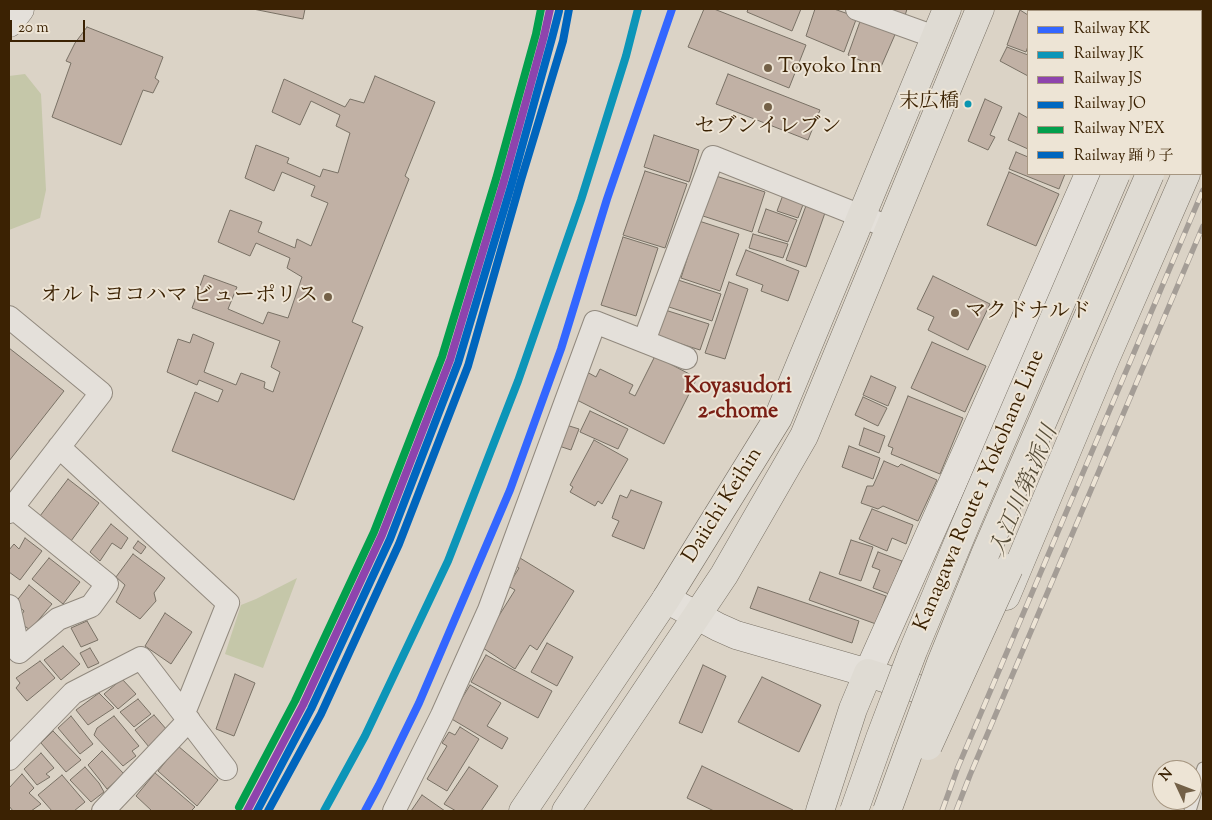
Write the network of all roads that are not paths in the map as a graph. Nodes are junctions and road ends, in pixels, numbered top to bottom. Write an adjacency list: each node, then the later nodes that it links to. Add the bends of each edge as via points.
1 (20, 9): 5 (street)
2 (857, 9): 6 (street)
3 (947, 9): 6 (highway, Daiichi Keihin)
4 (980, 9): 13 (highway, Daiichi Keihin)
5 (9, 23)
6 (935, 37): 12 (highway, Daiichi Keihin)
7 (1088, 175): 22 (street)
8 (1116, 175): 32 (highway, Kanagawa Route 1 Yokohane Line, bridge, via 965,526)
9 (1150, 175): 33 (highway, Kanagawa Route 1 Yokohane Line, bridge, via 986,552)
10 (1178, 175): 34 (highway, bridge, via 1009,568)
11 (1186, 175): 22 (highway, via 981,654 969,672 953,685 936,690 918,689)
12 (861, 216): 13 (street); 15 (street, via 713,157); 19 (highway, Daiichi Keihin, via 778,418)
13 (890, 228): 21 (highway, Daiichi Keihin, via 804,436)
14 (9, 317): 17 (street, via 101,393)
15 (644, 341): 16 (street); 28 (street, via 596,322 489,610)
16 (686, 358)
17 (60, 447): 18 (street); 23 (street, via 228,603)
18 (10, 510): 20 (street, via 107,584 91,606 58,619 19,652)
19 (666, 599): 21 (street); 29 (highway, Daiichi Keihin)
20 (9, 606)
21 (697, 616): 22 (street, via 736,635); 30 (highway, Daiichi Keihin)
22 (868, 673): 31 (highway)
23 (187, 717): 24 (street, via 141,658 72,693); 26 (street); 27 (street)
24 (9, 759)
25 (1203, 768): 35 (lane)
26 (226, 769)
27 (103, 811)
28 (394, 811)
29 (523, 811)
30 (566, 811)
31 (820, 811)
32 (854, 811)
33 (887, 811)
34 (899, 811)
35 (1190, 811)

